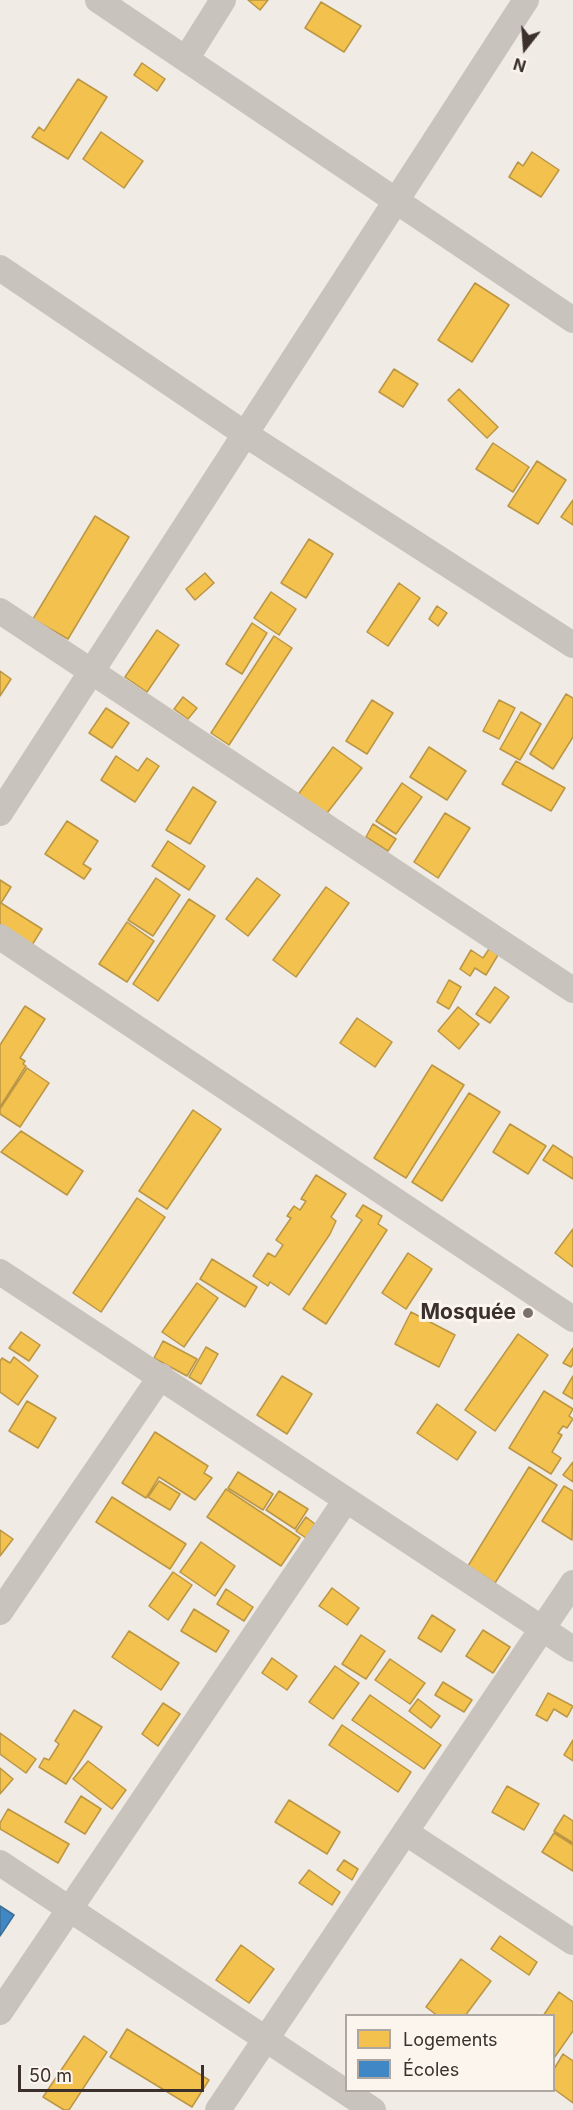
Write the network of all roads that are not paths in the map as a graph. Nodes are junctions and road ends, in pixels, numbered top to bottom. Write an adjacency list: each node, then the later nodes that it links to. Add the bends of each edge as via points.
1 (98, 0): 4 (street)
2 (223, 0): 4 (street)
3 (526, 0): 5 (street)
4 (186, 59): 5 (street)
5 (397, 201): 7 (street); 8 (street)
6 (0, 268): 8 (street)
7 (573, 320)
8 (245, 434): 10 (street); 11 (street)
9 (0, 611): 11 (street)
10 (573, 645)
11 (91, 673): 12 (street); 14 (street)
12 (0, 813)
13 (0, 938): 16 (street)
14 (573, 990)
15 (0, 1272): 17 (street)
16 (573, 1318)
17 (161, 1376): 18 (street); 20 (street)
18 (346, 1500): 21 (street); 25 (street)
19 (573, 1583): 21 (street)
20 (0, 1612)
21 (542, 1629): 22 (street); 23 (street)
22 (573, 1649)
23 (405, 1832): 26 (street); 28 (street)
24 (0, 1863): 25 (street)
25 (70, 1909): 27 (street); 28 (street)
26 (573, 1942)
27 (0, 2012)
28 (266, 2039): 29 (street); 31 (street)
29 (345, 2091)
30 (346, 2092): 32 (street)
31 (218, 2110)
32 (373, 2110)

